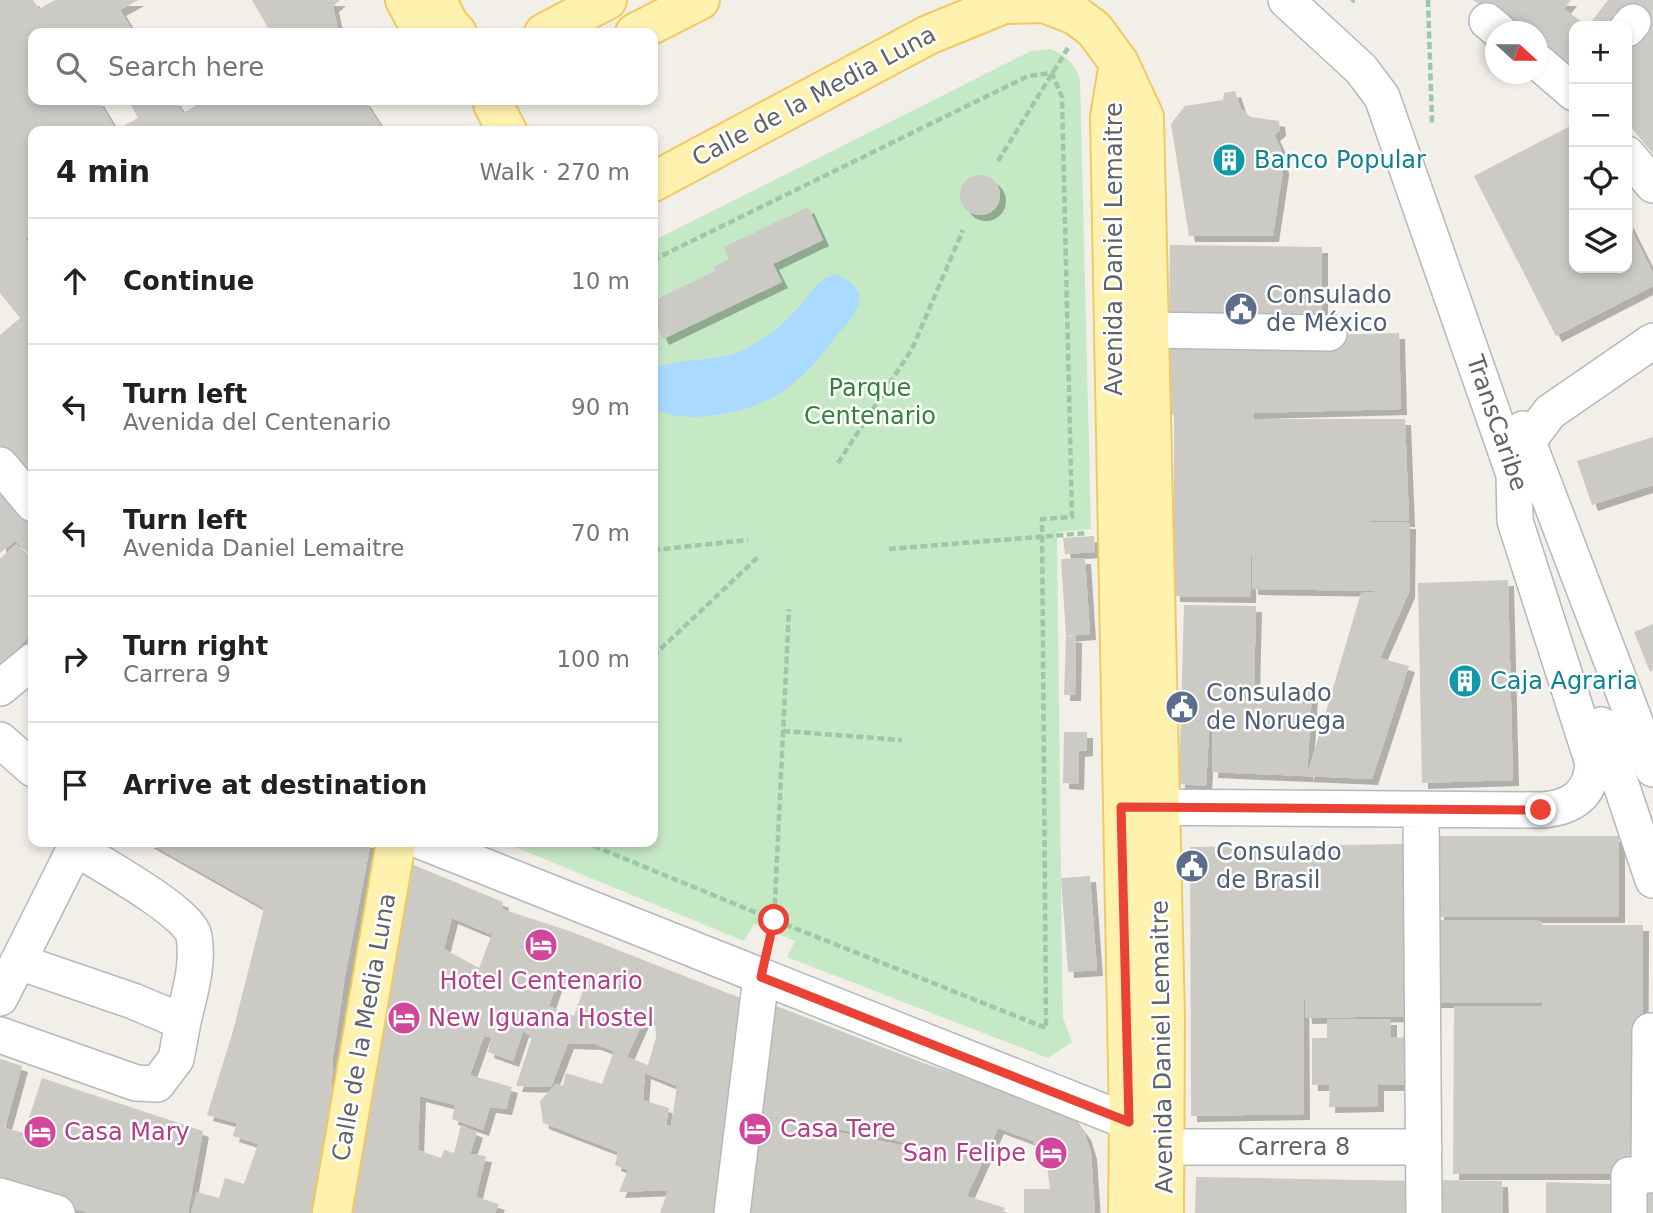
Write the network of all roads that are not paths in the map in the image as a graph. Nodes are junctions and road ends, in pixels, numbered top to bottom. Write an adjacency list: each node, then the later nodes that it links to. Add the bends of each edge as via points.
1 (405, 0): 7 (main road)
2 (437, 0): 8 (main road)
3 (607, 0): 9 (main road)
4 (700, 0): 10 (main road)
5 (1286, 0): 22 (street, TransCaribe, via 1361,69 1382,97)
6 (1311, 0): 20 (street, TransCaribe, via 1374,58 1396,91)
7 (420, 28)
8 (452, 28)
9 (554, 28)
10 (645, 28)
11 (1119, 63): 15 (main road, Calle de la Media Luna, via 1103,38 1071,37 1062,9 1025,1 1004,4 957,20); 17 (main road, Avenida Daniel Lemaitre, via 1143,117); 29 (main road, Avenida Daniel Lemaitre, via 1110,117 1117,530)
12 (1548, 71): 13 (street)
13 (1569, 89)
14 (1632, 160): 16 (street)
15 (658, 179)
16 (1653, 185)
17 (1148, 330): 18 (street); 29 (main road, Avenida Daniel Lemaitre)
18 (1329, 333)
19 (1653, 341): 20 (street, via 1550,412)
20 (1528, 441): 22 (street); 28 (street, TransCaribe)
21 (0, 466): 23 (street)
22 (1514, 473): 30 (street, via 1515,521 1593,763 1592,776 1583,796 1571,804 1541,810); 35 (street, TransCaribe)
23 (28, 498)
24 (28, 665): 25 (street)
25 (0, 688)
26 (0, 740): 27 (street)
27 (28, 765)
28 (1653, 769)
29 (1140, 807): 30 (street); 42 (main road, Avenida Daniel Lemaitre); 43 (main road, Avenida Daniel Lemaitre, via 1165,1019)
30 (1421, 809): 44 (street)
31 (77, 847): 36 (street)
32 (81, 847): 39 (street, via 174,910 194,933 195,968)
33 (395, 847): 47 (main road, Calle de la Media Luna)
34 (436, 847): 37 (street)
35 (1653, 880)
36 (19, 962): 38 (street); 39 (street)
37 (761, 977): 42 (street); 48 (street)
38 (0, 998)
39 (183, 1022): 41 (street, via 176,1059 157,1084 136,1083)
40 (1650, 1031): 52 (street, via 1649,1175 1629,1175)
41 (0, 1035)
42 (1129, 1122): 49 (main road, Avenida Daniel Lemaitre)
43 (1164, 1147): 44 (street, Carrera 8); 50 (main road, Avenida Daniel Lemaitre)
44 (1424, 1147): 51 (street)
45 (0, 1196): 46 (street)
46 (57, 1213)
47 (332, 1213)
48 (732, 1213)
49 (1128, 1213)
50 (1164, 1213)
51 (1424, 1213)
52 (1629, 1213)

